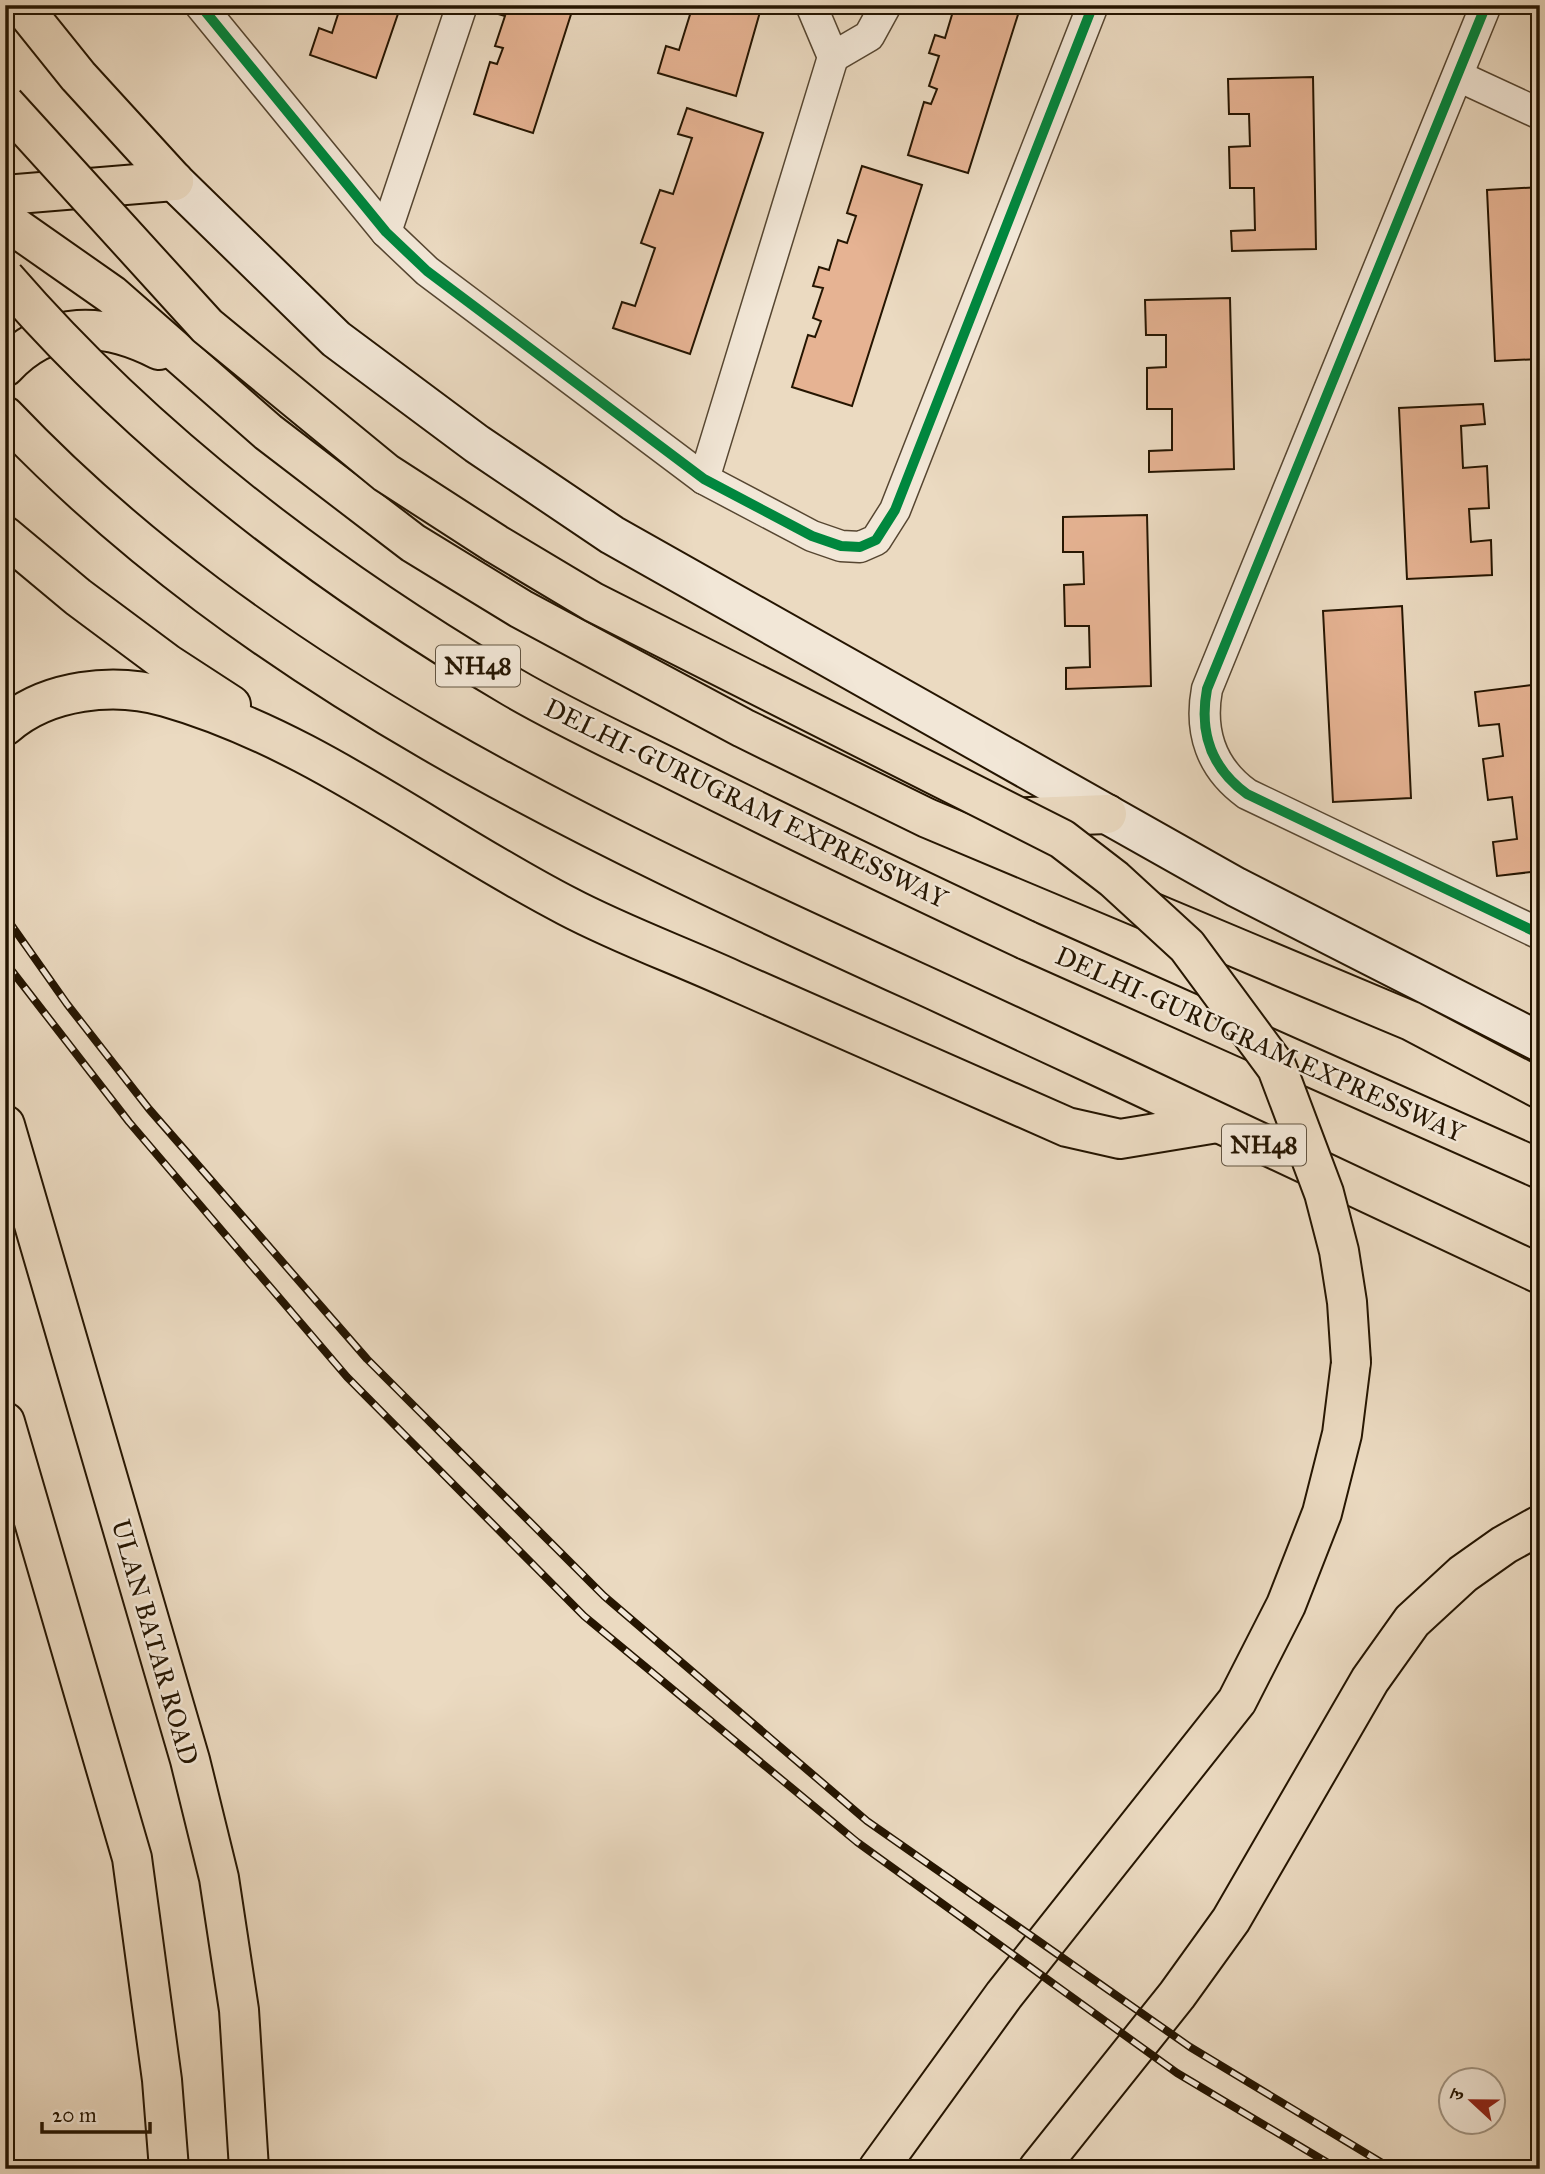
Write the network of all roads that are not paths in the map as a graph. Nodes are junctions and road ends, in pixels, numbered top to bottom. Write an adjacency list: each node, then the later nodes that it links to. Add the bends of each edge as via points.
1 (21, 5): 12 (main road, via 78,76)
2 (200, 5): 15 (street)
3 (461, 5): 15 (street)
4 (811, 5): 8 (street)
5 (886, 5): 8 (street, via 869,36)
6 (1093, 5): 20 (street, via 886,528 876,540 860,547 841,546 812,536)
7 (1486, 5): 9 (street)
8 (833, 58): 20 (street)
9 (1458, 76): 11 (street); 26 (street, via 1203,708 1205,727 1225,778 1247,794)
10 (5, 104): 37 (main road, bridge, via 207,326 386,473 593,602 1062,839 1187,946 1278,1068 1324,1194 1347,1302 1351,1362 1342,1434 1322,1513 1286,1605 1237,1702 1004,1994)
11 (1540, 114)
12 (174, 181): 13 (main road); 24 (main road, via 336,339 600,528)
13 (5, 195)
14 (5, 220): 18 (main road, via 112,295)
15 (386, 232): 20 (street, via 427,271)
16 (5, 278): 31 (main road, DELHI-GURUGRAM EXPRESSWAY / NH48, bridge, via 122,400 307,555 393,615 515,688 1026,940)
17 (5, 367): 18 (main road, via 22,349 49,335 82,329 110,331 141,341)
18 (194, 367): 25 (main road, via 268,432 413,543 615,662)
19 (5, 416): 29 (main road, NH48, via 106,512 194,584 301,661 421,738 667,867)
20 (704, 479)
21 (5, 536): 23 (main road, via 167,664)
22 (5, 726): 23 (main road, via 22,712 52,699 124,690 165,697)
23 (306, 753): 29 (main road, via 567,906 1067,1127 1120,1139)
24 (1107, 814): 25 (main road); 27 (main road, via 1236,887)
25 (927, 818): 28 (main road, via 1411,1021)
26 (1540, 934)
27 (1540, 1042)
28 (1540, 1089)
29 (1217, 1123): 32 (main road, NH48)
30 (5, 1125): 36 (main road, ULAN BATAR ROAD, via 190,1760 219,1878 239,2010)
31 (1540, 1169)
32 (1540, 1274)
33 (5, 1422): 35 (main road, via 132,1858 162,2080)
34 (1540, 1525): 38 (main road, via 1463,1574 1412,1621 1370,1680 1231,1920)
35 (169, 2169)
36 (249, 2169)
37 (878, 2169)
38 (1038, 2169)

